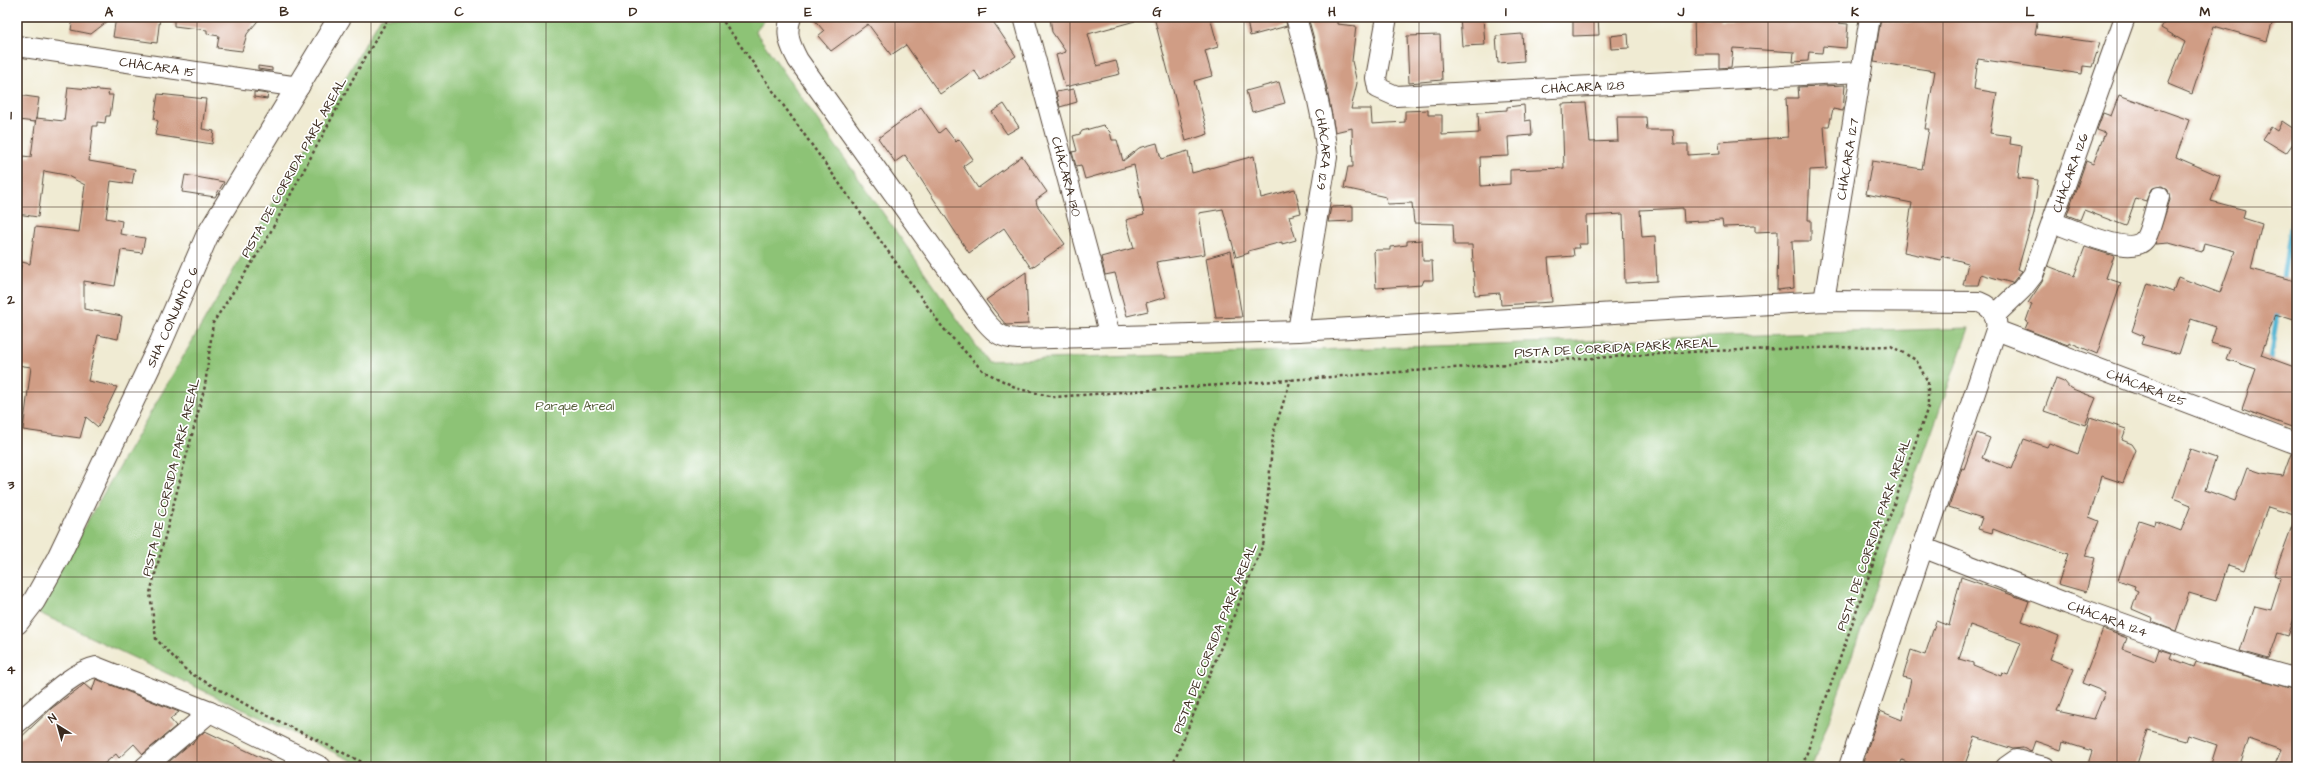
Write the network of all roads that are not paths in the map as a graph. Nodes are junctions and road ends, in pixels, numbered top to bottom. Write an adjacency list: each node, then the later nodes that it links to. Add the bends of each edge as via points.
1 (340, 17): 10 (street, SHA CONJUNTO 6)
2 (791, 17): 16 (street, via 787,26 788,41 798,60 995,333 1004,338 1018,339)
3 (1024, 17): 16 (street, CHÁCARA 130)
4 (1296, 17): 15 (street, CHÁCARA 129, via 1315,89 1327,157)
5 (1387, 17): 9 (street, CHÁCARA 128, via 1376,78 1378,88 1396,96)
6 (1870, 17): 9 (street, CHÁCARA 127)
7 (2125, 17): 12 (street, CHÁCARA 126)
8 (17, 46): 10 (street, CHÁCARA 15)
9 (1861, 72): 13 (street, CHÁCARA 127)
10 (299, 86): 19 (street, SHA CONJUNTO 6, via 207,236 161,342 58,558 34,601)
11 (2159, 197): 12 (street, via 2145,239 2130,246 2110,243)
12 (2052, 222): 14 (street, CHÁCARA 126, via 2033,275)
13 (1824, 301): 14 (street, via 1979,302 1986,304); 15 (street)
14 (1995, 323): 17 (street, CHÁCARA 125); 18 (street)
15 (1298, 331): 16 (street)
16 (1110, 336)
17 (2297, 444)
18 (1922, 547): 20 (street, CHÁCARA 124, via 2068,604 2205,653); 25 (street)
19 (17, 623)
20 (2297, 679)
21 (210, 712): 22 (street, via 96,667 71,680); 23 (street); 24 (street)
22 (17, 723)
23 (310, 765)
24 (145, 767)
25 (1849, 767)
26 (2006, 767): 27 (street, via 2016,760)
27 (2044, 767)

